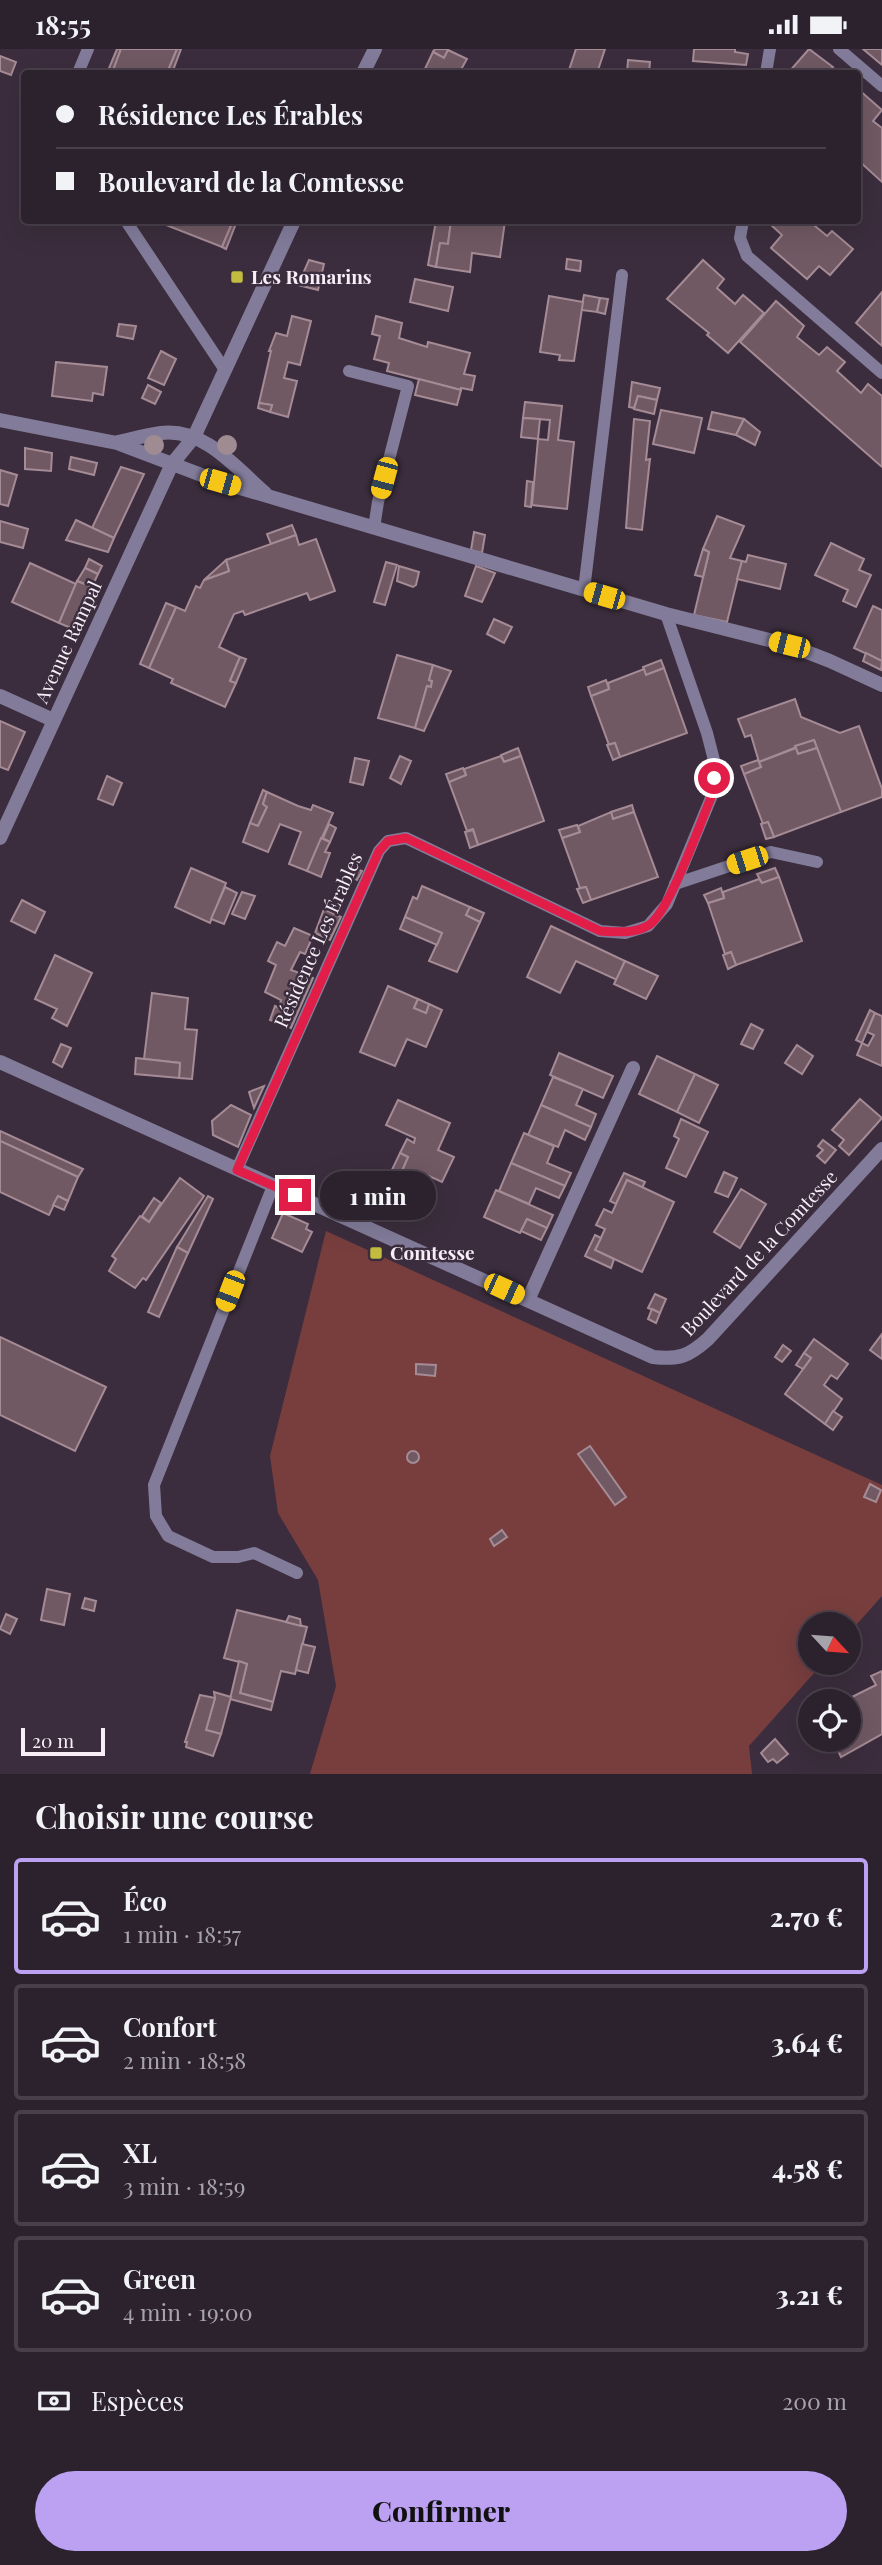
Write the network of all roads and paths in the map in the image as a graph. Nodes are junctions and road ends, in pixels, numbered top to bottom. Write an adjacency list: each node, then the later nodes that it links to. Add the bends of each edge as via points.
1 (88, 49): 5 (lane)
2 (375, 49): 6 (street)
3 (770, 49): 7 (lane)
4 (839, 49): 8 (lane)
5 (79, 70)
6 (364, 70)
7 (766, 70)
8 (882, 86)
9 (128, 224): 13 (lane)
10 (294, 224): 13 (street, Avenue Rampal)
11 (742, 224): 15 (lane, via 740,237 747,256)
12 (622, 275): 22 (lane)
13 (225, 370): 17 (street, Avenue Rampal)
14 (349, 371): 21 (lane, via 408,386)
15 (882, 373)
16 (0, 420): 18 (street)
17 (194, 437): 18 (street, via 163,433); 19 (street, Avenue Rampal); 20 (street, via 208,443)
18 (117, 443): 19 (street)
19 (172, 464): 20 (street); 26 (street, Avenue Rampal)
20 (268, 496): 21 (street)
21 (374, 528): 22 (street)
22 (584, 590): 23 (street)
23 (666, 614): 24 (street, via 789,645); 29 (lane, Résidence Les Érables, via 715,764 713,793)
24 (882, 685)
25 (0, 696): 26 (street)
26 (53, 720): 27 (street, Avenue Rampal)
27 (0, 838)
28 (817, 862): 29 (lane, via 771,852)
29 (675, 884): 33 (lane, Résidence Les Érables, via 667,904 648,926 625,933 600,931 406,838 388,841 379,851)
30 (0, 1062): 33 (street, Boulevard de la Comtesse)
31 (632, 1068): 35 (street)
32 (882, 1149): 35 (street, Boulevard de la Comtesse, via 691,1353 671,1359 653,1357)
33 (237, 1170): 34 (street, Boulevard de la Comtesse)
34 (273, 1186): 35 (street, Boulevard de la Comtesse); 36 (lane, via 154,1485 155,1506 168,1536 213,1557 254,1553)
35 (528, 1300)
36 (297, 1573)

